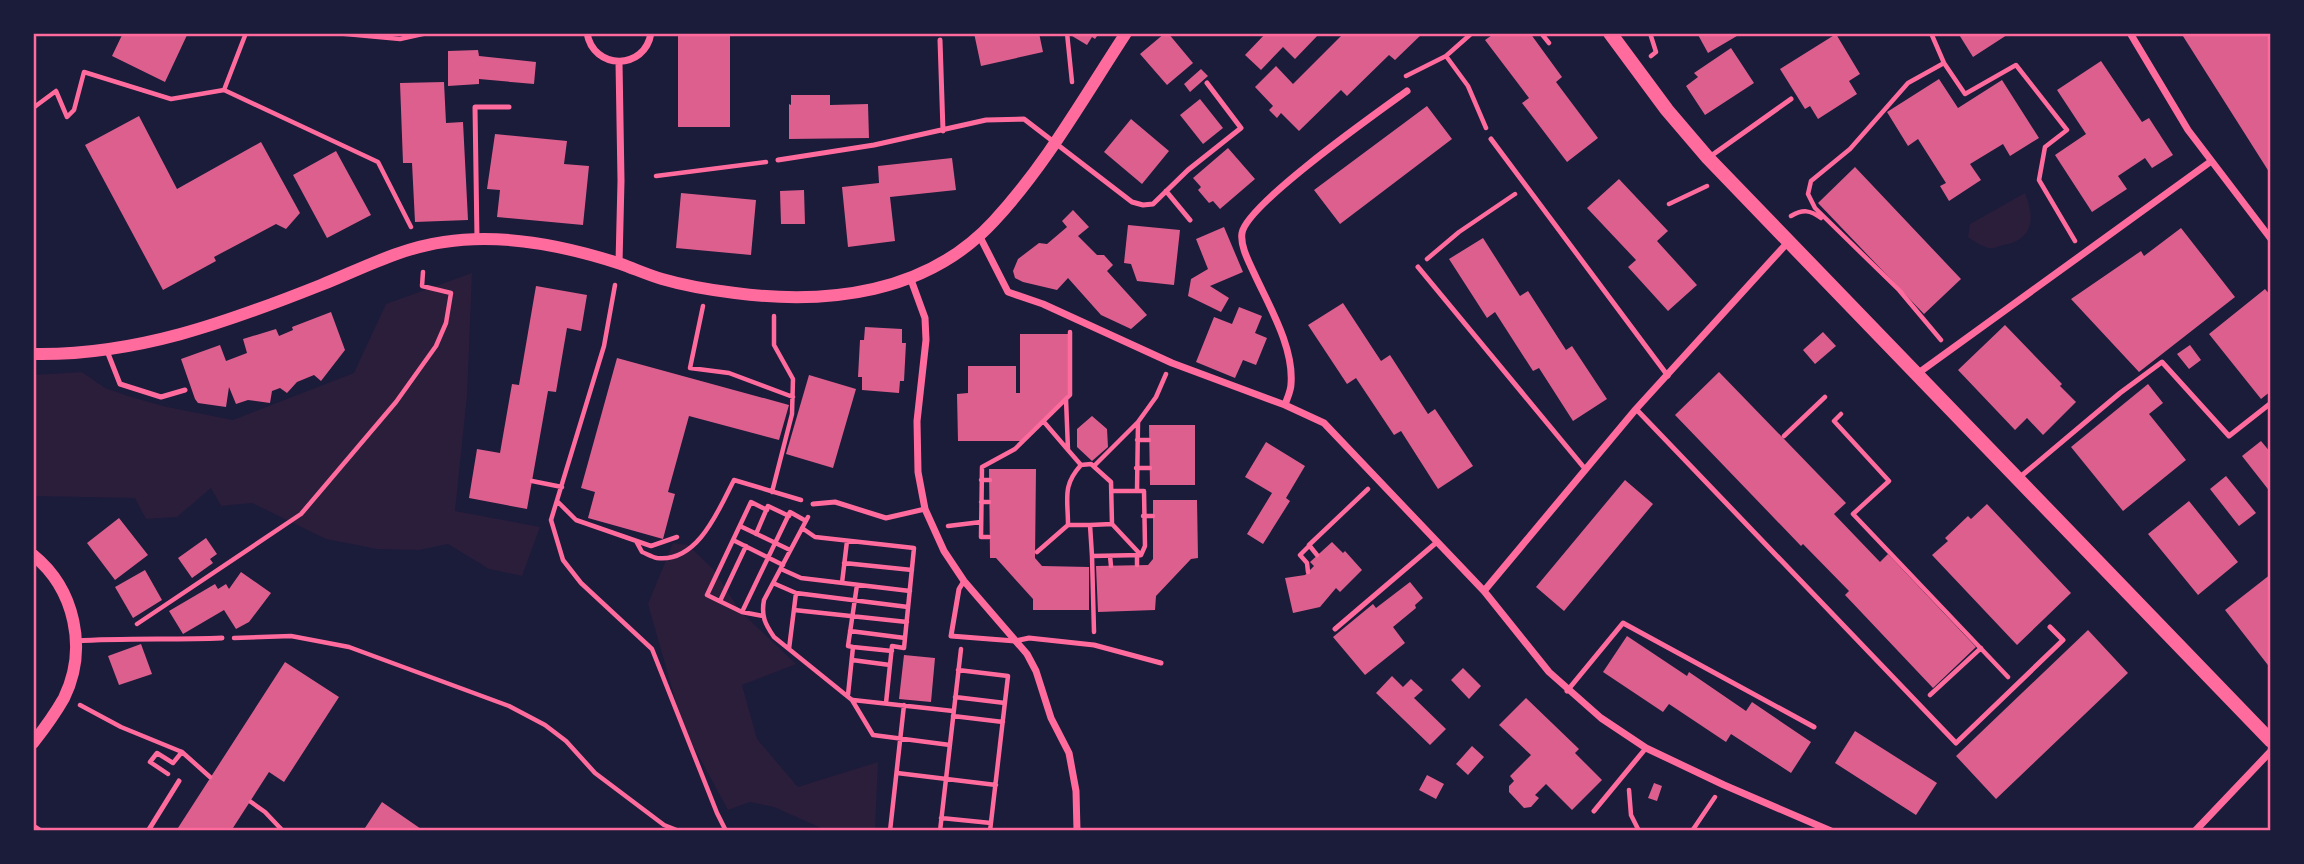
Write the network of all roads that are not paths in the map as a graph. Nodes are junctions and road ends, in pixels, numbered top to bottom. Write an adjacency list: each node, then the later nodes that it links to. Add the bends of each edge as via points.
1 (578, 33): 6 (street)
2 (651, 33): 8 (street, via 639,56)
3 (1126, 33): 15 (street)
4 (1610, 33): 16 (main road)
5 (2130, 33): 18 (street)
6 (587, 36): 8 (street, via 603,58)
7 (940, 40): 13 (lane)
8 (620, 62): 25 (street)
9 (1207, 83): 19 (lane, via 1241,128)
10 (1407, 90): 34 (street, via 1301,170 1248,219 1242,232 1247,257 1289,360 1291,386)
11 (1791, 99): 16 (lane)
12 (509, 107): 22 (lane, via 475,107)
13 (943, 131): 15 (lane, via 986,120 1024,119); 17 (lane)
14 (1491, 139): 31 (lane)
15 (1054, 143): 19 (lane, via 1132,202 1153,204); 21 (street)
16 (1708, 158): 24 (main road)
17 (778, 160)
18 (2210, 162): 23 (street); 30 (street)
19 (1166, 191): 20 (lane)
20 (1190, 219)
21 (979, 235): 27 (street); 34 (street, via 1008,292 1172,363)
22 (477, 239): 25 (street, via 557,248); 28 (street, via 404,251 216,324)
23 (2271, 239)
24 (1788, 241): 30 (main road); 31 (street)
25 (619, 264): 27 (street, via 706,289 777,298 873,290)
26 (1418, 267): 36 (lane)
27 (910, 276): 39 (street, via 925,318 917,421 918,472)
28 (107, 351): 29 (street); 32 (lane, via 120,384 161,397)
29 (33, 354)
30 (1917, 374): 37 (main road)
31 (1668, 376): 35 (street)
32 (185, 390)
33 (2271, 403): 37 (lane, via 2229,436 2162,362)
34 (1285, 405): 40 (street, via 1324,424)
35 (1636, 409): 36 (street); 44 (lane, via 1956,743 2063,640)
36 (1586, 470): 43 (street)
37 (2018, 479): 52 (main road)
38 (813, 504): 39 (lane, via 835,502 886,518)
39 (925, 509): 42 (street)
40 (1437, 542): 43 (street); 45 (lane)
41 (33, 555): 47 (street, via 67,599)
42 (964, 581): 48 (street); 48 (lane, via 951,636)
43 (1484, 591): 50 (street)
44 (2050, 627)
45 (1335, 629)
46 (222, 638): 47 (lane)
47 (76, 641): 53 (street, via 64,697)
48 (1015, 641): 49 (lane, via 1029,638 1094,645); 61 (street, via 1036,671 1051,718 1069,753)
49 (1161, 663)
50 (1567, 691): 51 (lane, via 1623,623); 54 (street)
51 (1814, 727)
52 (2271, 741)
53 (33, 743)
54 (1646, 748): 57 (lane); 62 (street)
55 (2271, 751): 63 (street)
56 (179, 782): 60 (lane)
57 (1594, 811)
58 (33, 827): 59 (street)
59 (39, 831)
60 (148, 831)
61 (1077, 831)
62 (1831, 831)
63 (2195, 831)

